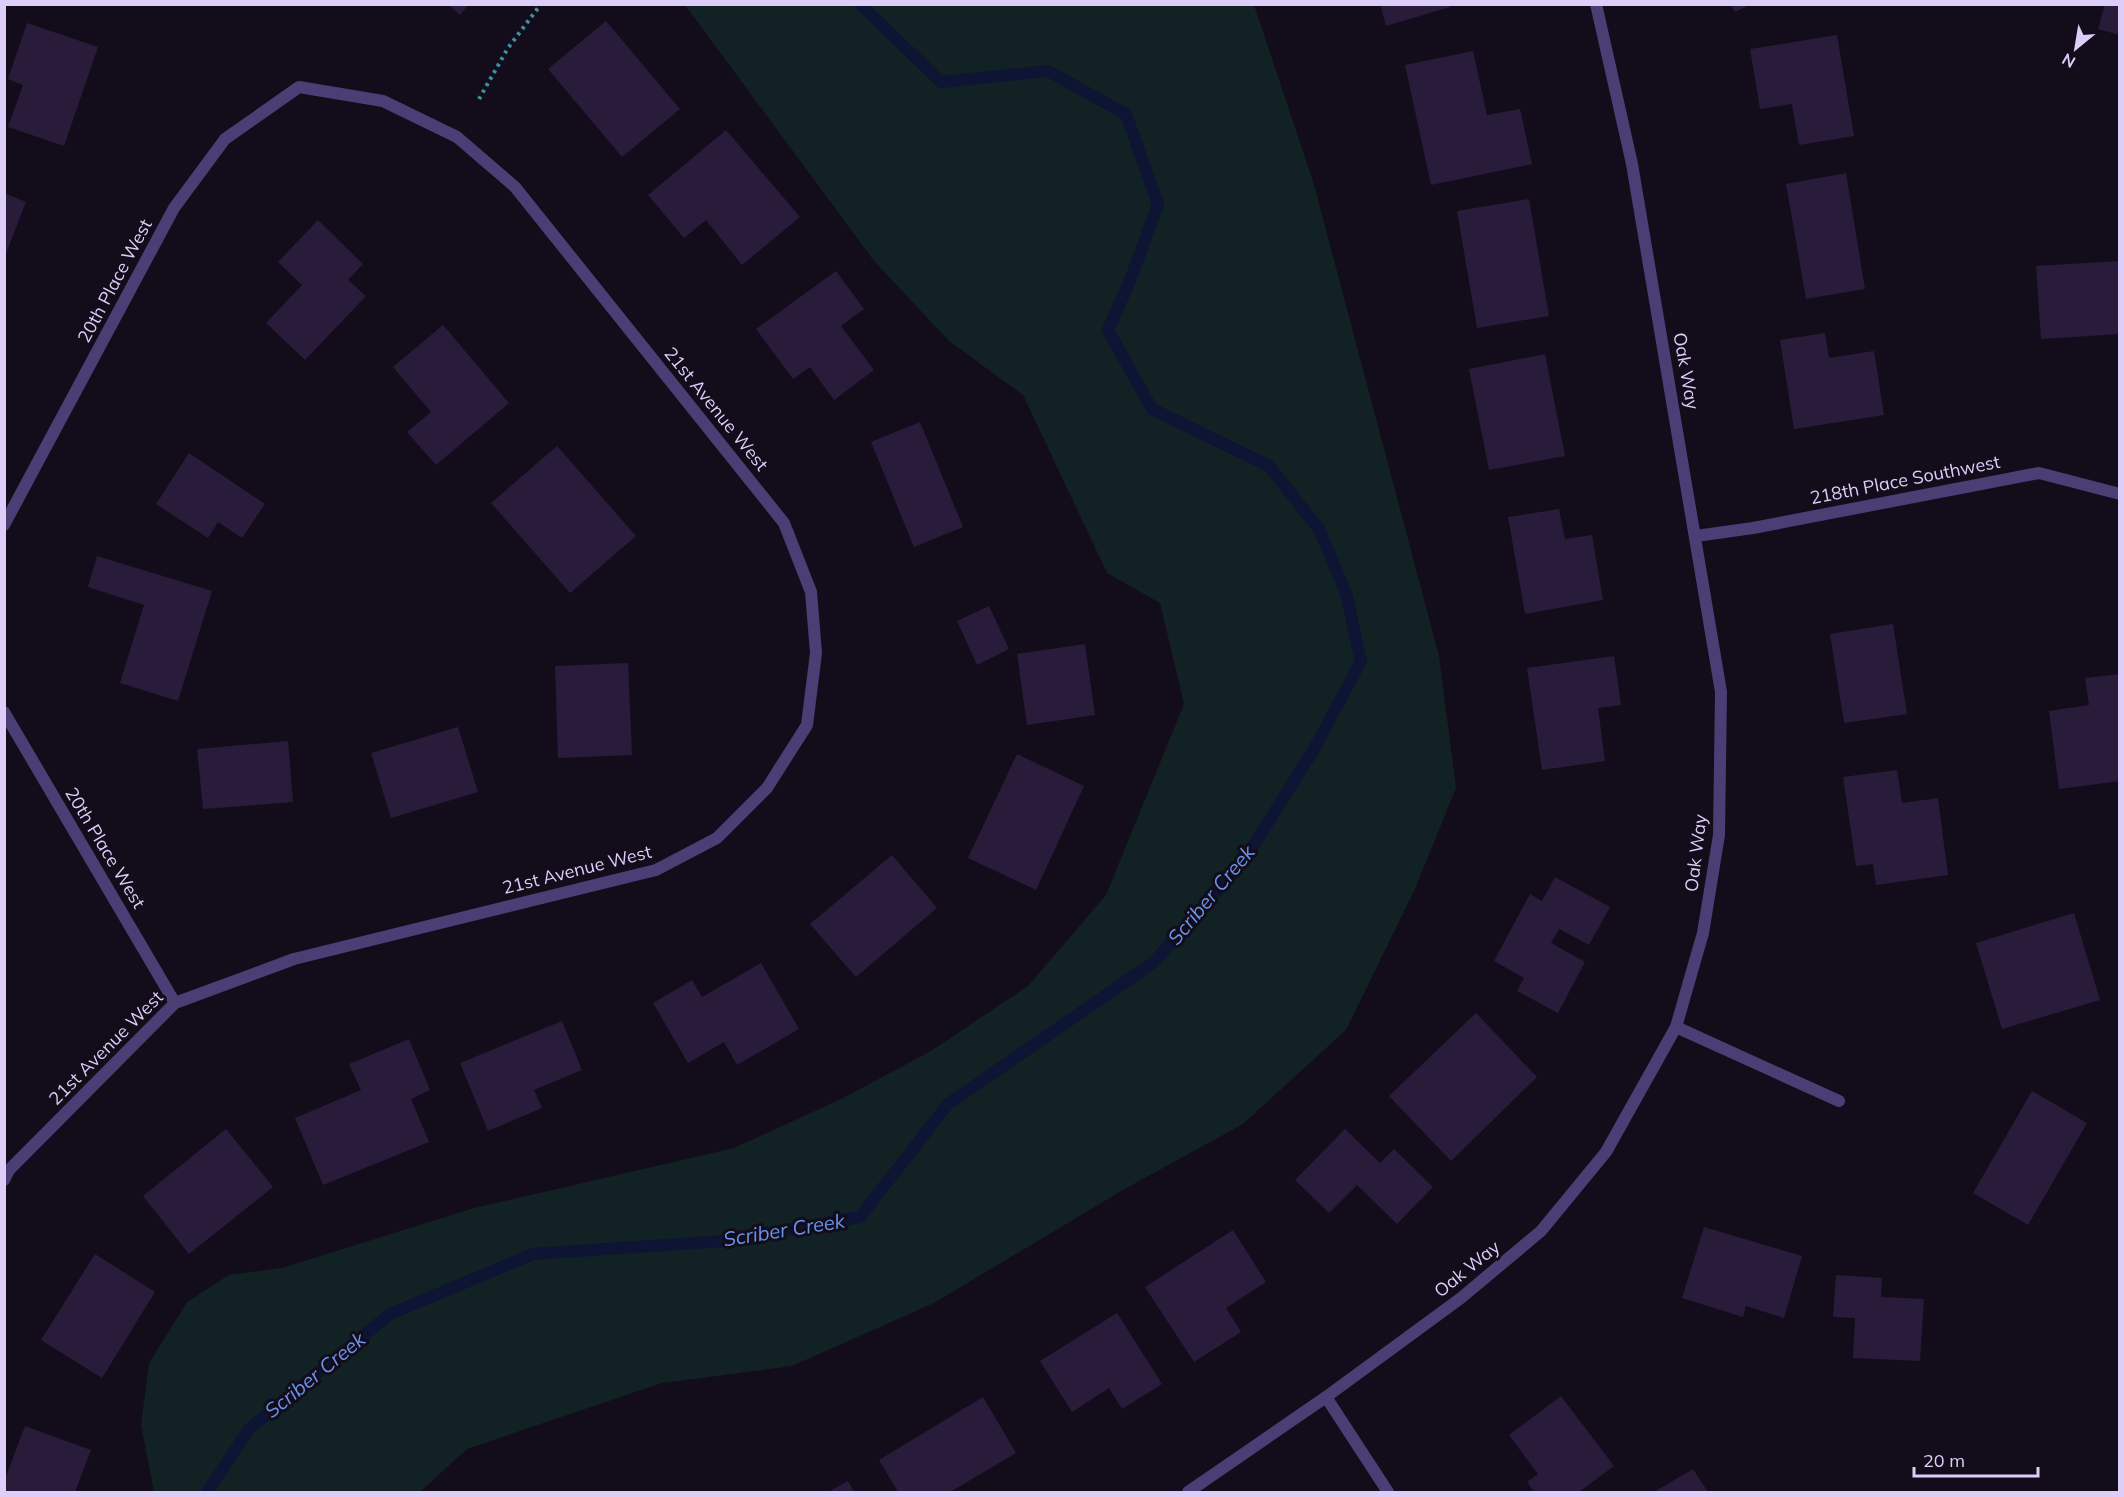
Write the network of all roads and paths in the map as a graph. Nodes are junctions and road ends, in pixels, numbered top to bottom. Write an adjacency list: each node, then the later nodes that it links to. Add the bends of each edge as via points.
1 (541, 4): 4 (path, via 508,48)
2 (1596, 4): 7 (street, Oak Way, via 1632,164)
3 (299, 87): 6 (street, 20th Place West, via 225,139 174,208); 9 (street, 21st Avenue West, via 383,101 457,137 515,187 769,504 784,523 811,592 816,653 807,725 767,788 717,838 656,870 294,959)
4 (479, 99)
5 (2120, 494): 7 (street, 218th Place Southwest, via 2039,473)
6 (4, 525)
7 (1696, 536): 10 (street, Oak Way, via 1721,692 1719,835 1703,933)
8 (4, 712): 9 (street, 20th Place West)
9 (175, 1003): 12 (street, 21st Avenue West, via 9,1170)
10 (1676, 1027): 11 (street); 13 (street, Oak Way, via 1606,1152 1541,1231 1461,1298)
11 (1839, 1101)
12 (4, 1180)
13 (1326, 1397): 14 (street, Oak Way); 15 (street)
14 (1188, 1492)
15 (1388, 1492)

